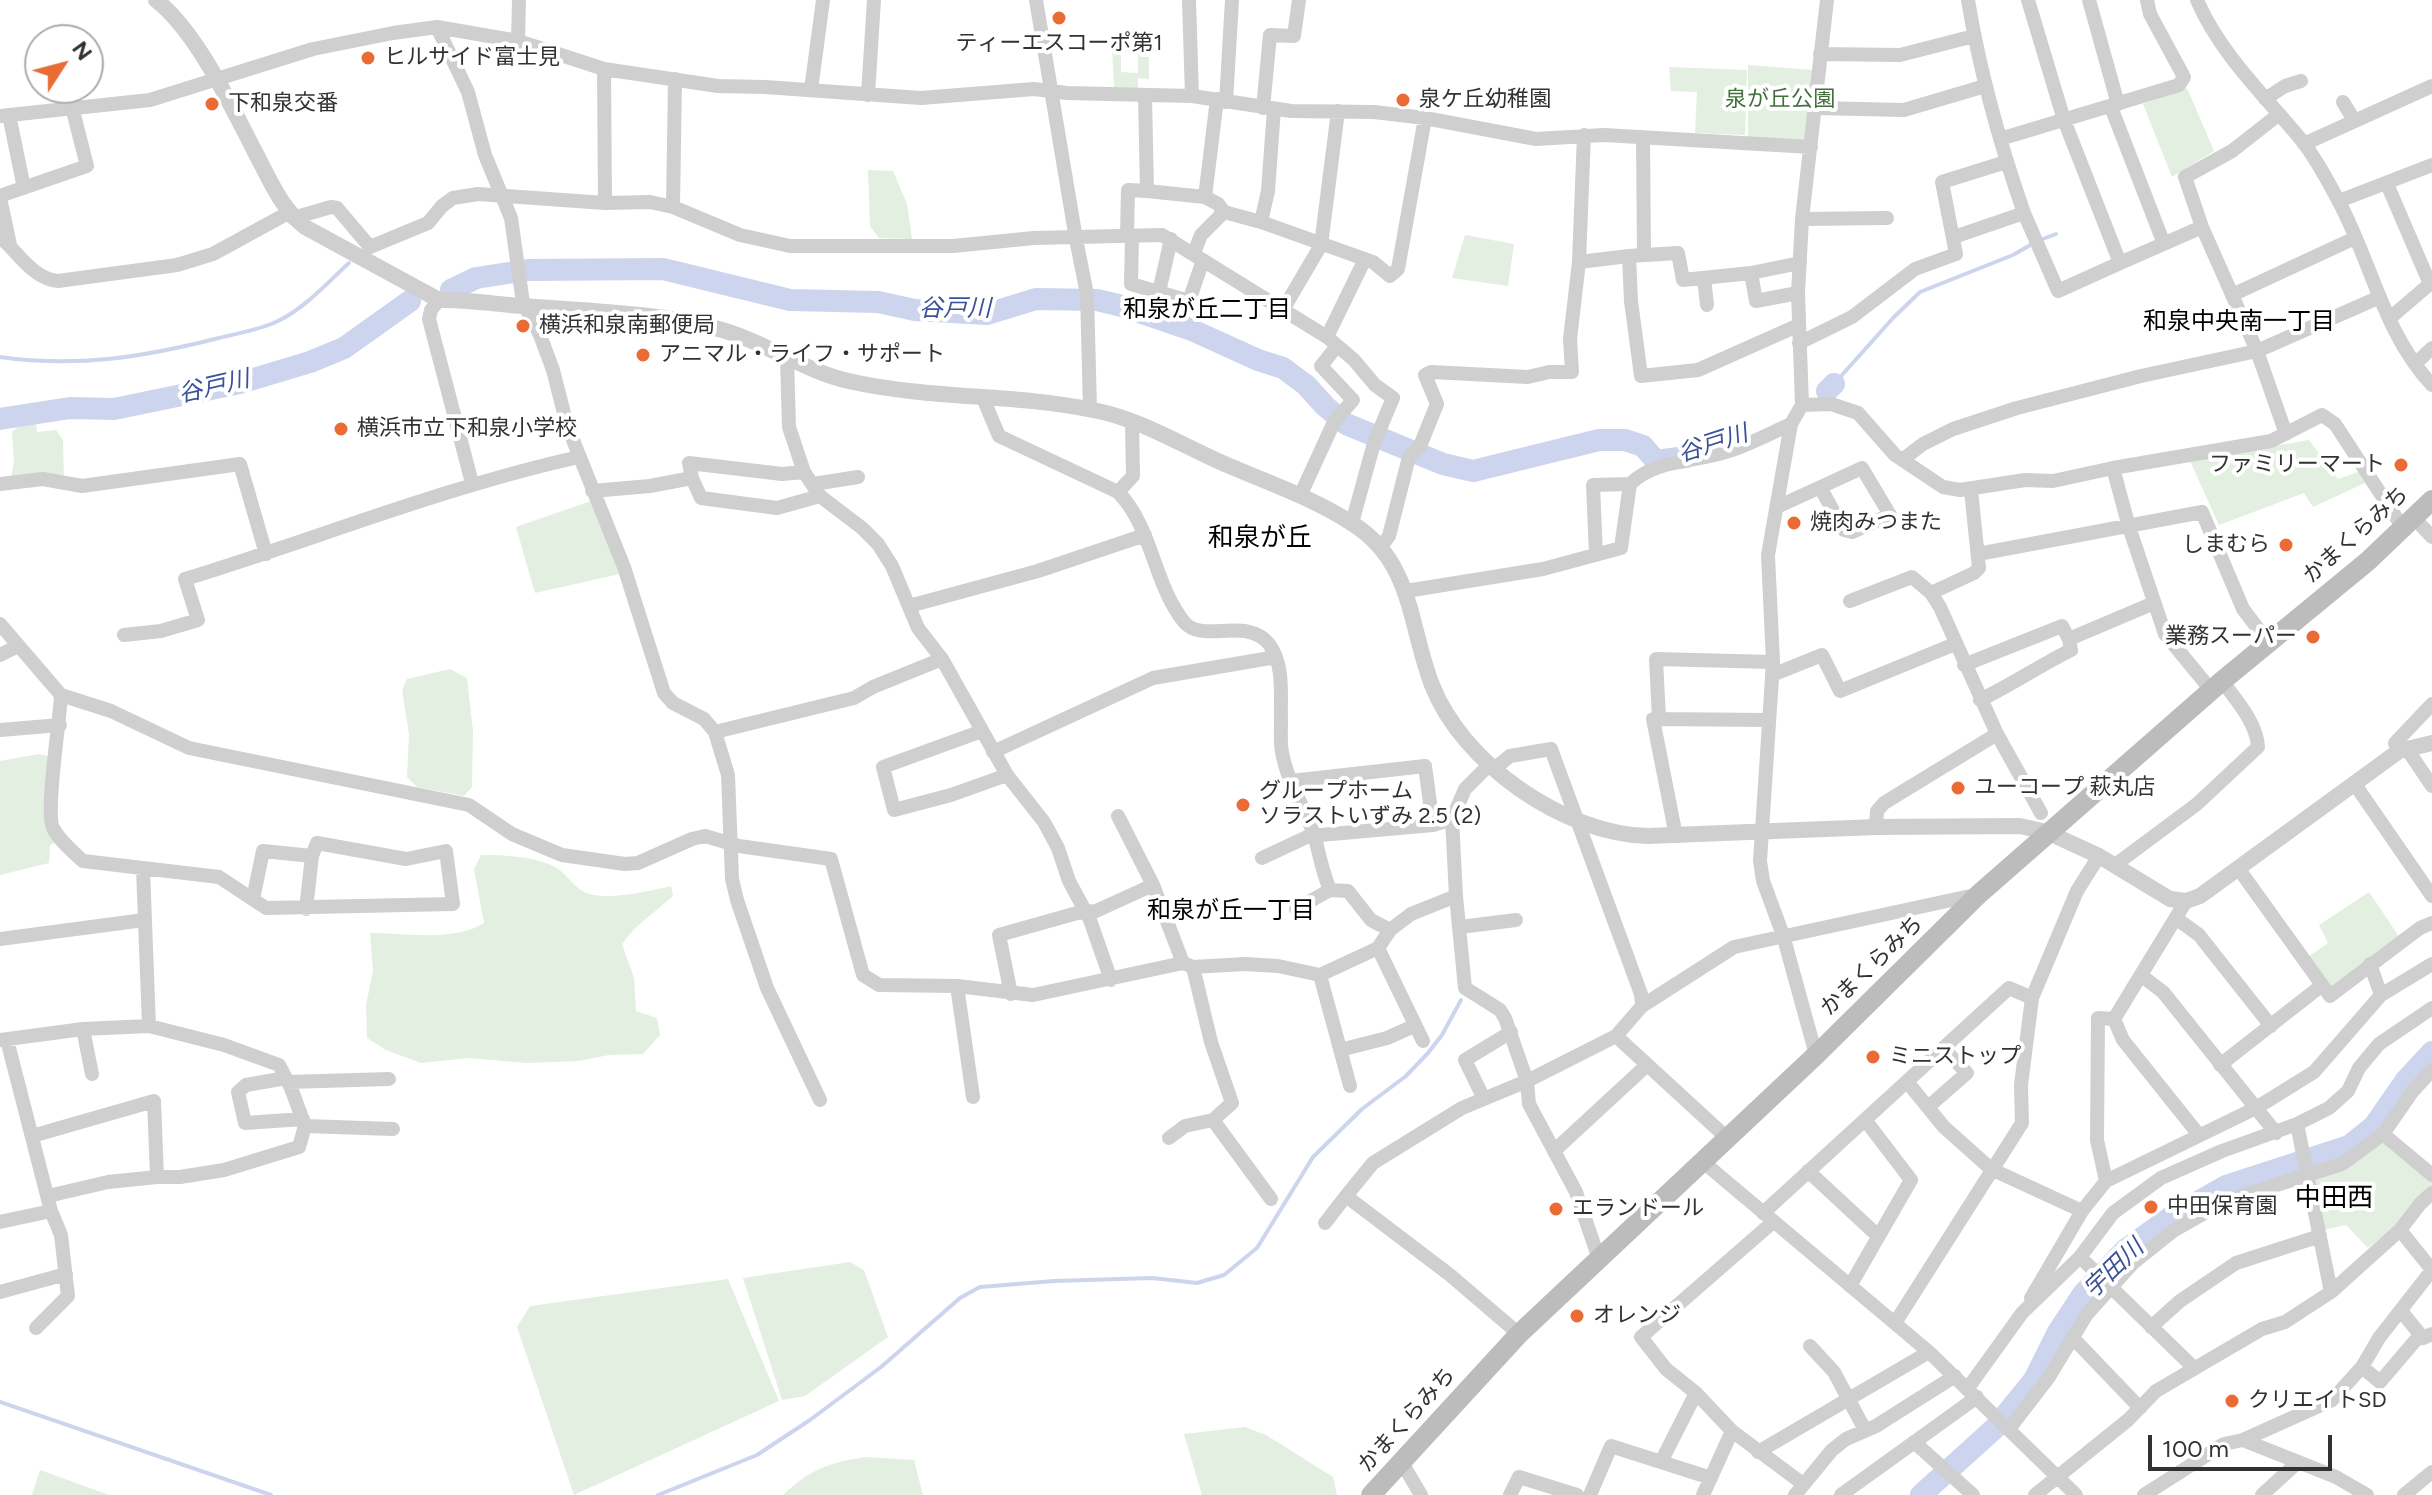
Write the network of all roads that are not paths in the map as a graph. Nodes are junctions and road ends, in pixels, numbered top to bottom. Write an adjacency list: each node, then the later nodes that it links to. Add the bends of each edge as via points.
1 (156, 0): 20 (street, via 176,17)
2 (519, 0): 17 (street)
3 (823, 0): 25 (street)
4 (874, 0): 27 (street)
5 (1036, 0): 26 (street)
6 (1189, 0): 29 (street)
7 (1232, 0): 31 (street)
8 (1299, 0): 35 (street, via 1294,36 1270,35)
9 (1827, 0): 18 (street)
10 (1968, 0): 16 (street)
11 (2028, 0): 41 (street)
12 (2089, 0): 33 (street)
13 (2147, 0): 33 (street, via 2184,77 2179,85)
14 (2197, 0): 30 (street, via 2205,19)
15 (437, 27): 17 (street); 20 (street, via 313,49); 55 (street, via 468,92)
16 (1974, 36): 18 (street, via 1900,55); 23 (street)
17 (518, 41): 19 (street)
18 (1820, 54): 36 (street)
19 (604, 69): 21 (street); 57 (street)
20 (214, 78): 34 (street, via 150,100); 61 (street)
21 (675, 79): 25 (street); 58 (street)
22 (2301, 81): 30 (street)
23 (1985, 86): 36 (street, via 1904,110); 45 (street)
24 (2432, 86): 42 (street)
25 (811, 90): 27 (street)
26 (1052, 91): 27 (street, via 921,98); 28 (street); 69 (street)
27 (868, 95)
28 (1145, 96): 29 (street); 52 (street)
29 (1192, 96): 31 (street)
30 (2265, 99): 38 (street)
31 (1221, 100): 35 (street); 54 (street)
32 (2343, 102): 42 (street)
33 (2114, 106): 41 (street); 72 (street)
34 (72, 107): 39 (street); 51 (street, via 87,166)
35 (1268, 108): 37 (street); 64 (street, via 1268,191)
36 (1816, 108): 47 (street)
37 (1338, 111): 40 (street); 73 (street)
38 (2278, 115): 46 (street); 65 (street, via 2232,151 2185,177)
39 (5, 116): 51 (street)
40 (1425, 118): 43 (street, via 1536,139); 76 (street, via 1398,269 1390,276)
41 (2064, 120): 45 (street); 79 (street)
42 (2354, 120): 46 (street)
43 (1584, 135): 44 (street); 77 (street)
44 (1643, 137): 47 (street); 75 (street)
45 (2000, 139): 48 (street)
46 (2304, 144): 56 (street)
47 (1811, 147): 63 (street)
48 (2006, 162): 60 (street); 67 (street, via 1942,182)
49 (2432, 165): 50 (street)
50 (2387, 184): 56 (street); 82 (street)
51 (24, 188): 53 (street)
52 (1147, 191): 54 (street); 66 (street, via 1128,190)
53 (0, 197): 71 (street)
54 (1205, 197): 59 (street)
55 (504, 200): 57 (street); 61 (street, via 469,194 453,198 428,223 370,247 337,208); 88 (street)
56 (2339, 201): 68 (street)
57 (605, 203): 58 (street)
58 (673, 207): 69 (street, via 740,235 790,246)
59 (1224, 212): 64 (street); 74 (street, via 1201,235)
60 (2024, 213): 67 (street); 79 (street, via 2058,291)
61 (290, 215): 71 (street, via 196,260 58,281 37,274); 87 (street)
62 (1887, 218): 63 (street)
63 (1802, 219): 78 (street)
64 (1261, 222): 73 (street)
65 (2202, 227): 72 (street); 85 (street)
66 (1130, 236): 69 (street); 70 (street); 83 (street, via 1131,284)
67 (1954, 237): 94 (street, via 1956,254 1915,269 1852,317)
68 (2355, 238): 85 (street); 86 (street)
69 (1076, 239): 102 (street, via 1089,313)
70 (1171, 239): 74 (street); 83 (street)
71 (5, 241)
72 (2164, 244): 79 (street)
73 (1321, 245): 76 (street); 90 (street)
74 (1199, 256): 83 (street, via 1189,301); 90 (street)
75 (1637, 256): 77 (street); 81 (street, via 1678,253 1683,280); 92 (street, via 1631,301 1641,376 1698,370)
76 (1364, 261): 93 (street)
77 (1579, 262): 127 (street, via 1570,339 1572,372 1528,377 1425,375 1437,404 1420,446 1409,457 1389,536)
78 (1800, 263): 80 (street); 84 (street)
79 (2120, 263)
80 (1751, 273): 81 (street); 84 (street, via 1756,301)
81 (1704, 278): 89 (street)
82 (2431, 283): 91 (street)
83 (1159, 292)
84 (1798, 293): 92 (street)
85 (2232, 295): 96 (street)
86 (2380, 297): 91 (street); 96 (street)
87 (439, 300): 88 (street); 111 (street, via 429,319)
88 (524, 305): 97 (street, via 714,328); 106 (street, via 549,358)
89 (1707, 305)
90 (1284, 308): 93 (street)
91 (2390, 318): 98 (street)
92 (1799, 325): 94 (street)
93 (1332, 341): 119 (street, via 1321,366 1353,400 1337,419); 122 (street, via 1393,398)
94 (1799, 343): 101 (street)
95 (2432, 348): 98 (street)
96 (2257, 351): 105 (street); 107 (street, via 2017,408 1953,429)
97 (787, 359): 100 (street, via 854,383); 113 (street, via 789,427)
98 (2415, 364): 99 (street)
99 (2432, 385)
100 (983, 398): 102 (street); 118 (street, via 999,436)
101 (1802, 405): 104 (street); 107 (street, via 1831,404 1858,413)
102 (1090, 409): 103 (street)
103 (1132, 422): 118 (street, via 1133,476); 119 (street)
104 (1791, 424): 114 (street, via 1727,452 1659,466); 121 (street)
105 (2286, 434): 108 (street); 123 (street, via 2318,415 2331,420)
106 (579, 457): 111 (street); 117 (street)
107 (1902, 460): 116 (street, via 1948,489)
108 (2113, 468): 116 (street); 124 (street)
109 (858, 477): 113 (street)
110 (692, 478): 113 (street, via 689,463 782,474); 113 (street, via 701,498 777,508); 117 (street)
111 (472, 483): 128 (street)
112 (0, 484): 128 (street, via 43,479 82,486 240,464)
113 (812, 484): 135 (street, via 878,544)
114 (1630, 484): 130 (street, via 1621,548); 130 (street, via 1593,485)
115 (1821, 489): 115 (street, via 1862,468 1890,515 1852,532 1844,530); 121 (street)
116 (1971, 490): 129 (street)
117 (592, 491): 156 (street, via 624,567 664,693)
118 (1118, 492): 125 (street, via 1138,516)
119 (1300, 496): 122 (street)
120 (2432, 500): 123 (main road, かまくらみち)
121 (1777, 507): 146 (street, via 1768,555)
122 (1352, 523): 127 (street)
123 (2408, 523): 126 (street); 139 (main road, かまくらみち)
124 (2129, 527): 129 (street); 134 (street); 139 (street, via 2202,512 2243,609)
125 (1145, 535): 135 (street); 143 (street, via 1186,625 1252,632)
126 (2432, 537)
127 (1381, 547): 131 (street)
128 (266, 554): 137 (street, via 185,579 198,620)
129 (1978, 554): 132 (street, via 1977,571)
130 (1596, 555): 131 (street)
131 (1406, 591): 161 (street, via 1437,698 1453,725)
132 (1931, 593): 133 (street, via 1912,577); 140 (street)
133 (1850, 601)
134 (2154, 603): 138 (street); 147 (street, via 2165,634)
135 (909, 606): 144 (street)
136 (0, 624): 141 (street)
137 (124, 635)
138 (2069, 639): 145 (street, via 2062,626); 149 (street, via 2071,650)
139 (2269, 643): 147 (main road, かまくらみち)
140 (1955, 644): 145 (street); 146 (street, via 1840,691 1822,655)
141 (18, 646): 142 (street); 148 (street)
142 (0, 655)
143 (1276, 657): 160 (street, via 1153,678); 163 (street, via 1282,753)
144 (942, 659): 155 (street); 156 (street, via 854,698)
145 (1964, 665): 149 (street)
146 (1773, 668): 151 (street, via 1656,659); 152 (street)
147 (2216, 686): 169 (main road, かまくらみち); 179 (street, via 2242,708 2258,747 2197,804)
148 (61, 695): 153 (street); 175 (street, via 111,711 189,748 469,805 512,834 562,855 638,863 705,836)
149 (1980, 700): 157 (street)
150 (2432, 704): 159 (street, via 2395,743)
151 (1659, 719): 152 (street); 173 (street, via 1653,719)
152 (1768, 720): 172 (street)
153 (60, 725): 154 (street); 181 (street, via 50,810 53,828 83,861)
154 (0, 730)
155 (982, 731): 160 (street); 162 (street, via 883,767 894,810)
156 (715, 732): 175 (street, via 728,775)
157 (1997, 734): 169 (street); 171 (street, via 1884,803 1877,811)
158 (2432, 743): 159 (street)
159 (2403, 750): 164 (street); 165 (street)
160 (993, 752): 162 (street)
161 (1492, 766): 167 (street, via 1465,789); 168 (street); 168 (street, via 1510,756 1551,749)
162 (1007, 775): 191 (street, via 1044,822)
163 (1291, 781): 170 (street, via 1425,766); 174 (street)
164 (2354, 783): 180 (street); 186 (street)
165 (2432, 786)
166 (1118, 816): 182 (street)
167 (1452, 819): 170 (street); 185 (street)
168 (1579, 822): 173 (street, via 1628,836); 212 (street)
169 (2044, 823): 171 (street); 177 (street); 184 (main road, かまくらみち)
170 (1433, 825): 174 (street)
171 (1876, 827): 172 (street)
172 (1761, 832): 173 (street); 198 (street, via 1760,872)
173 (1676, 836)
174 (1315, 837): 178 (street); 183 (street)
175 (730, 842): 207 (street, via 831,859 863,975 870,982); 237 (street, via 732,879 758,964)
176 (312, 856): 187 (street, via 263,851); 189 (street); 189 (street, via 317,843 406,859 446,851 453,904)
177 (2099, 856): 179 (street); 211 (street, via 2077,891)
178 (1262, 858)
179 (2115, 865): 188 (street, via 2156,892)
180 (2238, 868): 188 (street); 208 (street)
181 (143, 869): 187 (street, via 219,877); 193 (street)
182 (1153, 885): 191 (street); 203 (street)
183 (1330, 890): 190 (street); 197 (street, via 1348,891 1371,920)
184 (1979, 894): 198 (street); 225 (main road, かまくらみち)
185 (1456, 896): 196 (street); 197 (street, via 1411,914)
186 (2432, 896)
187 (253, 899): 189 (street, via 266,908)
188 (2186, 901): 192 (street)
189 (306, 909)
190 (1296, 909)
191 (1087, 913): 206 (street); 209 (street, via 999,935)
192 (2177, 919): 205 (street); 217 (street, via 2199,935)
193 (144, 920): 199 (street); 215 (street)
194 (1516, 920): 196 (street)
195 (2432, 923): 201 (street)
196 (1460, 927): 219 (street, via 1465,988 1500,1010)
197 (1390, 930): 200 (street)
198 (1783, 935): 212 (street, via 1734,947); 225 (street)
199 (0, 939)
200 (1378, 948): 204 (street); 216 (street)
201 (2370, 964): 208 (street, via 2330,996); 210 (street)
202 (2432, 964): 210 (street)
203 (1188, 965): 204 (street, via 1256,964); 206 (street); 240 (street, via 1232,1103)
204 (1320, 975): 224 (street)
205 (2142, 976): 214 (street); 227 (street, via 2163,992)
206 (1111, 980): 209 (street, via 1033,995)
207 (957, 986): 209 (street); 235 (street)
208 (2321, 986): 217 (street)
209 (1011, 994)
210 (2381, 995): 239 (street, via 2314,1072)
211 (2032, 998): 223 (street, via 2009,988); 253 (street, via 2021,1085 2022,1123)
212 (1642, 1006): 220 (street)
213 (2432, 1008): 243 (street, via 2379,1044 2348,1091 2329,1108)
214 (2114, 1019): 247 (street, via 2123,1040); 258 (street, via 2098,1018 2097,1140)
215 (149, 1026): 218 (street); 231 (street, via 279,1065)
216 (1414, 1026): 222 (street); 224 (street)
217 (2271, 1026): 227 (street)
218 (83, 1029): 221 (street); 229 (street)
219 (1511, 1032): 232 (street); 236 (street, via 1465,1060)
220 (1616, 1036): 226 (street); 232 (street)
221 (4, 1040): 248 (street)
222 (1423, 1041)
223 (1944, 1049): 233 (street); 238 (street, via 1967,1073)
224 (1340, 1050): 234 (street)
225 (1816, 1055): 249 (main road, かまくらみち)
226 (1647, 1065): 249 (street); 251 (street)
227 (2220, 1065): 239 (street)
228 (2432, 1070): 246 (street)
229 (92, 1074)
230 (389, 1079): 231 (street)
231 (287, 1080): 242 (street); 242 (street, via 246,1085 238,1092 245,1123)
232 (1527, 1081): 236 (street); 251 (street, via 1529,1104)
233 (1908, 1083): 238 (street); 241 (street)
234 (1350, 1086)
235 (973, 1097)
236 (1484, 1099): 260 (street, via 1373,1163)
237 (820, 1100)
238 (1928, 1107): 253 (street)
239 (2256, 1108): 245 (street); 247 (street)
240 (1213, 1120): 250 (street, via 1185,1126); 261 (street)
241 (1866, 1121): 254 (street); 268 (street, via 1911,1180)
242 (304, 1123): 244 (street); 256 (street, via 299,1147 224,1170)
243 (2297, 1124): 245 (street); 257 (street)
244 (393, 1129)
245 (2276, 1133): 270 (street, via 2161,1178 2113,1213)
246 (2383, 1134): 255 (street); 257 (street, via 2342,1164)
247 (2199, 1135): 258 (street)
248 (32, 1136): 256 (street, via 154,1101); 262 (street)
249 (1726, 1137): 252 (main road, かまくらみち)
250 (1169, 1138)
251 (1554, 1151): 271 (street, via 1576,1192)
252 (1702, 1161): 264 (street); 271 (main road, かまくらみち)
253 (1991, 1169): 263 (street); 280 (street)
254 (1808, 1171): 264 (street); 268 (street)
255 (2432, 1175)
256 (157, 1177): 262 (street, via 108,1182)
257 (2307, 1177): 269 (street); 275 (street, via 2256,1190 2198,1215)
258 (2106, 1181): 263 (street)
259 (2432, 1193): 267 (street)
260 (1346, 1196): 266 (street); 283 (street)
261 (1271, 1199)
262 (50, 1203): 265 (street); 273 (street)
263 (2082, 1211): 279 (street)
264 (1768, 1218): 274 (street); 292 (street, via 1641,1337 1666,1369)
265 (0, 1222)
266 (1325, 1223)
267 (2400, 1230): 272 (street); 277 (street)
268 (1877, 1235): 274 (street)
269 (2320, 1236): 277 (street); 281 (street, via 2236,1263)
270 (2080, 1257): 275 (street); 279 (street)
271 (1599, 1259): 283 (main road, かまくらみち)
272 (2432, 1270): 278 (street)
273 (66, 1274): 276 (street); 282 (street, via 68,1296)
274 (1850, 1286): 280 (street)
275 (2110, 1286): 281 (street); 285 (street)
276 (0, 1292)
277 (2331, 1292): 288 (street, via 2285,1322)
278 (2401, 1311): 284 (street); 289 (street)
279 (2022, 1313): 291 (street)
280 (1895, 1323): 287 (street)
281 (2151, 1327): 288 (street)
282 (36, 1328)
283 (1519, 1334): 301 (main road, かまくらみち)
284 (2426, 1334): 289 (street, via 2380,1382)
285 (2072, 1337): 294 (street); 295 (street, via 2049,1377)
286 (1810, 1346): 293 (street)
287 (1929, 1352): 290 (street); 293 (street)
288 (2193, 1367): 294 (street)
289 (2362, 1367): 298 (street, via 2332,1400)
290 (1955, 1376): 291 (street); 296 (street)
291 (1972, 1392): 295 (street); 299 (street)
292 (1696, 1393): 297 (street); 302 (street)
293 (1849, 1399): 296 (street); 300 (street)
294 (2140, 1408): 304 (street)
295 (2008, 1428): 304 (street)
296 (1865, 1430): 307 (street, via 1832,1450)
297 (1732, 1431): 300 (street); 306 (street)
298 (2243, 1440): 303 (street); 320 (street, via 2224,1444)
299 (1914, 1442): 308 (street); 317 (street)
300 (1758, 1452): 307 (street)
301 (1401, 1461): 310 (main road, かまくらみち); 311 (street)
302 (1661, 1462): 306 (street); 314 (street, via 1611,1446)
303 (2297, 1463): 321 (street); 322 (street)
304 (2058, 1476): 318 (street); 319 (street)
305 (2430, 1476): 309 (street)
306 (1711, 1478): 315 (street)
307 (1799, 1490)
308 (1860, 1490): 316 (street)
309 (2405, 1494)
310 (1371, 1495)
311 (1421, 1495)
312 (1510, 1495): 313 (street, via 1519,1477)
313 (1577, 1495)
314 (1590, 1495)
315 (1703, 1495)
316 (1841, 1495)
317 (1973, 1495)
318 (2035, 1495)
319 (2076, 1495)
320 (2144, 1495)
321 (2262, 1495)
322 (2367, 1495)

